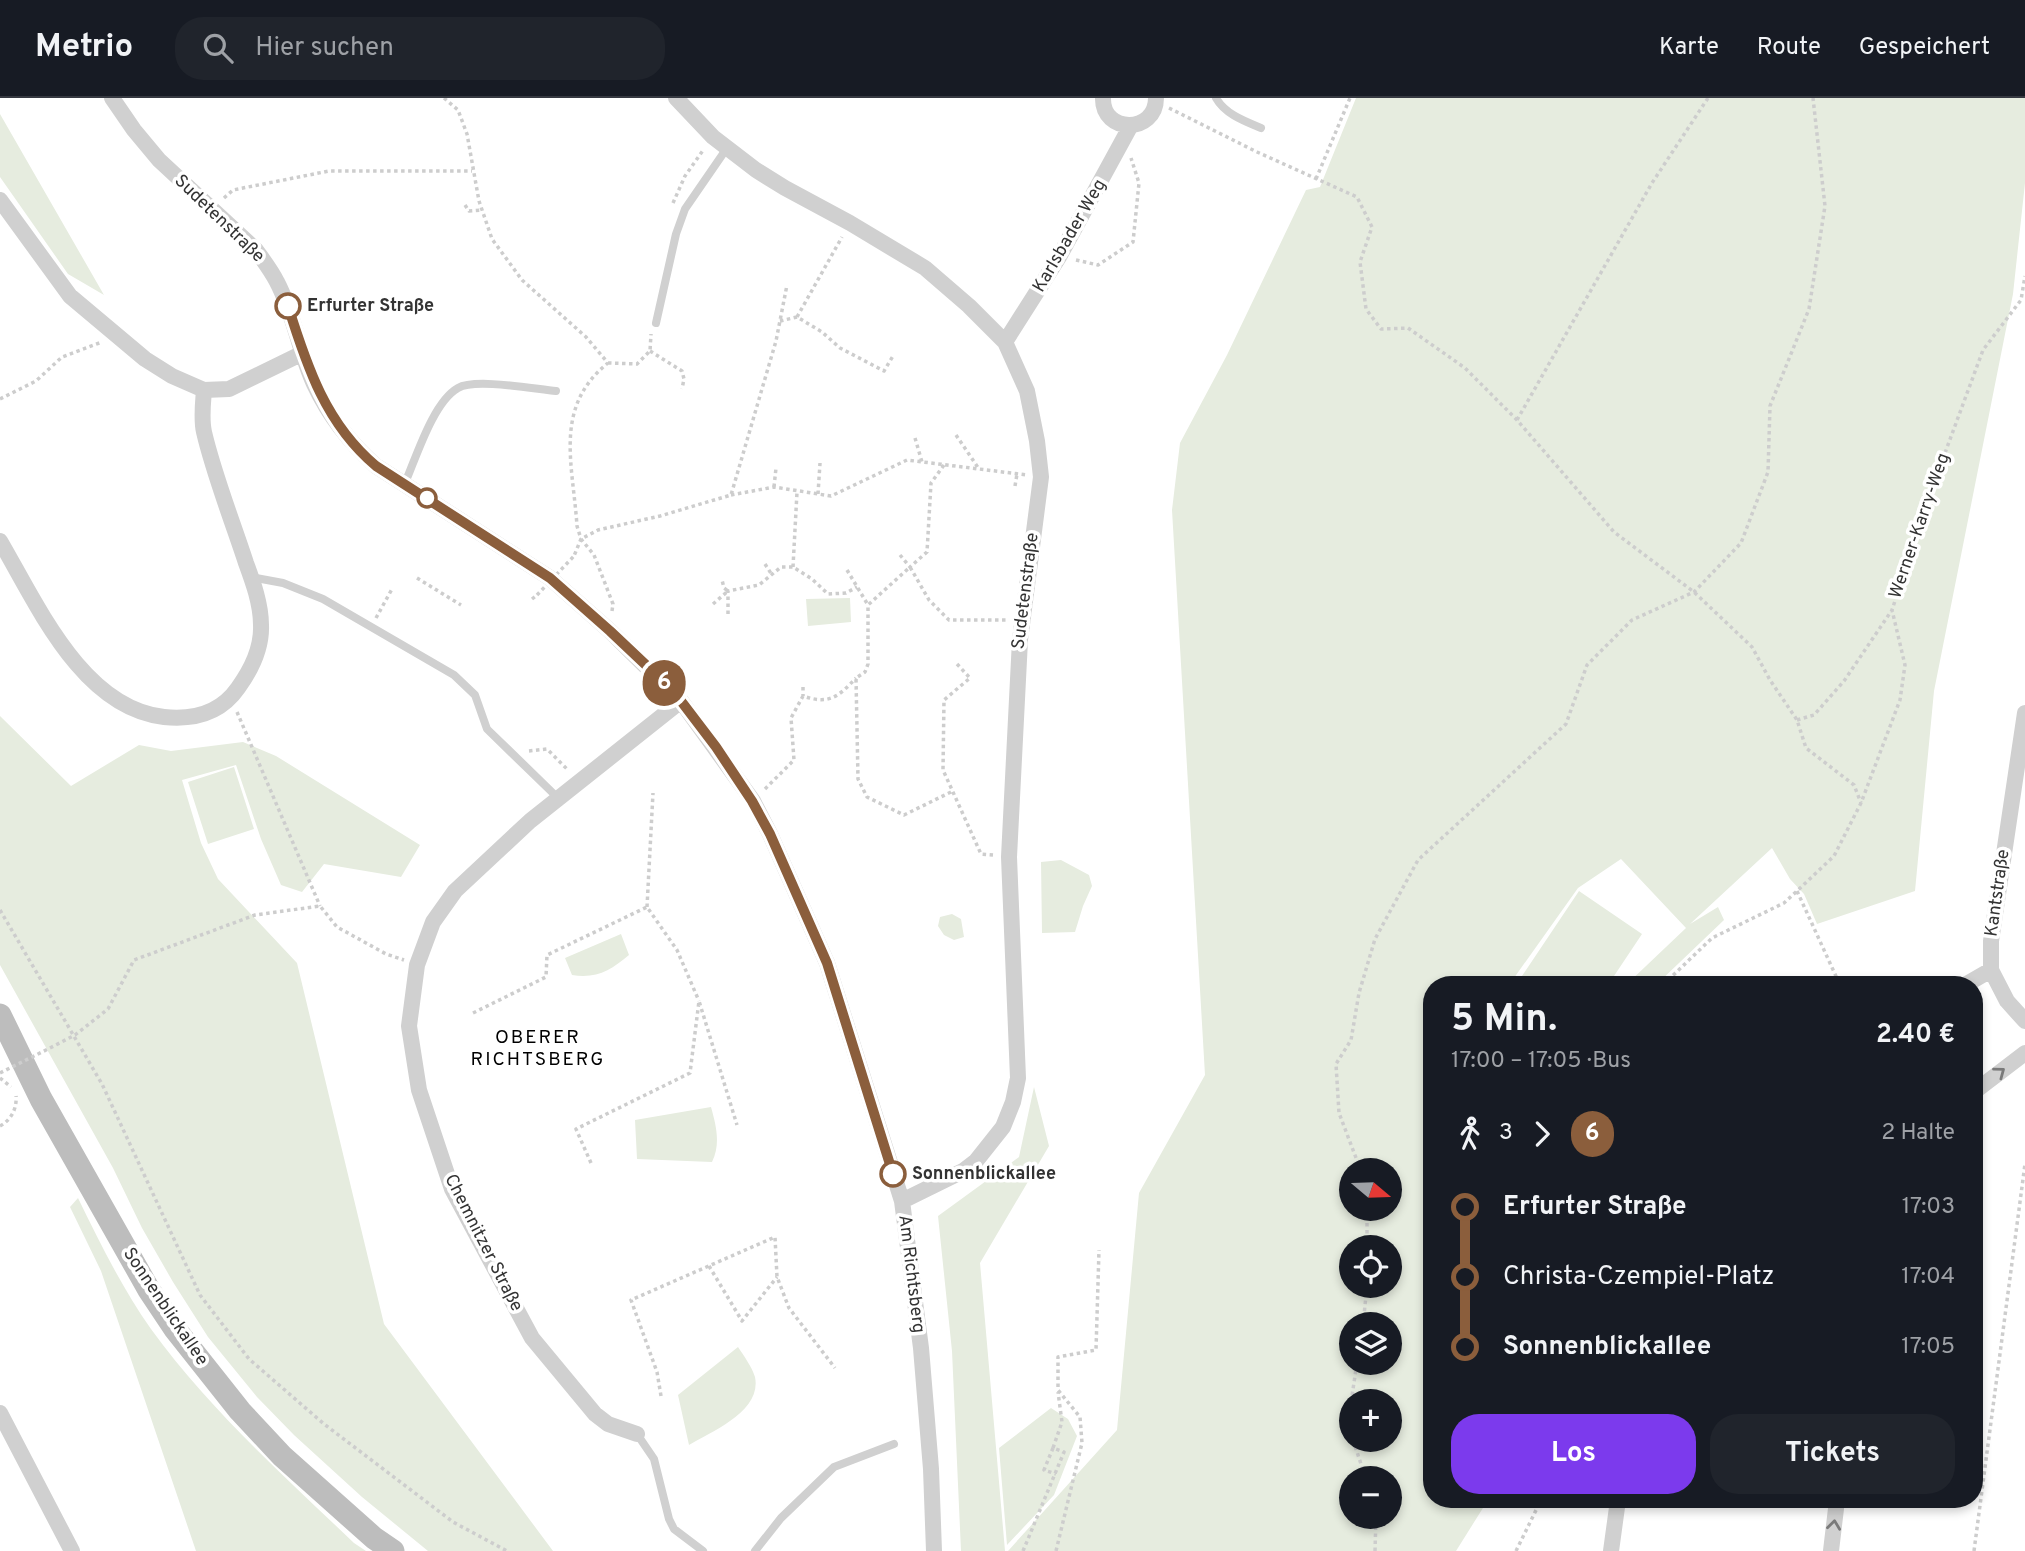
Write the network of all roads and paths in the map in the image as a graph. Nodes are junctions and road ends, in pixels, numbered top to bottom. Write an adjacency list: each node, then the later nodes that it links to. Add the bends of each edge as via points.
1 (112, 98): 18 (street, Sudetenstraße, via 153,154)
2 (444, 98): 13 (path, via 458,110)
3 (677, 98): 12 (street, Sudetenstraße)
4 (1103, 98): 10 (street, via 1107,115)
5 (1216, 98): 11 (lane, via 1240,120)
6 (1350, 98): 14 (path)
7 (1708, 98): 36 (path, via 1651,183)
8 (1813, 98): 66 (path, via 1825,206 1809,309 1770,406 1768,472 1741,543)
9 (1156, 100): 10 (street, Karlsbader Weg, via 1148,119); 14 (path)
10 (1130, 127): 21 (street, Karlsbader Weg)
11 (1261, 128)
12 (727, 148): 26 (lane, via 685,209); 28 (street, Sudetenstraße, via 785,188 925,268)
13 (472, 171): 18 (path, via 329,171 233,190); 19 (path)
14 (1316, 179): 36 (path, via 1357,197 1372,227 1360,262 1366,309 1381,329 1408,328 1465,368)
15 (1139, 183): 21 (path, via 1133,242 1098,265)
16 (0, 200): 27 (street, via 70,296)
17 (466, 205): 19 (path, via 469,211)
18 (213, 209): 30 (street, Sudetenstraße, via 270,270)
19 (482, 210): 52 (path, via 492,239 522,280 608,363 576,400 570,439)
20 (836, 247): 24 (path)
21 (1059, 257): 28 (street, Karlsbader Weg)
22 (2025, 276): 72 (path, Werner-Karry-Weg, via 2021,300 1983,350)
23 (787, 285): 25 (path)
24 (797, 317): 25 (path); 31 (path, via 840,348 884,371)
25 (780, 321): 51 (path)
26 (656, 323)
27 (117, 337): 33 (street, via 172,376); 35 (path, via 62,357 36,382)
28 (1005, 342): 45 (street, Sudetenstraße, via 1027,391)
29 (650, 351): 32 (path, via 682,371)
30 (303, 353): 33 (street, via 229,389); 46 (street, Am Richtsberg, via 330,413 353,444 376,466)
31 (893, 356)
32 (682, 389)
33 (204, 390): 60 (street, via 203,430)
34 (556, 391): 46 (lane, via 483,383 458,387 440,405)
35 (0, 399)
36 (1517, 420): 66 (path, via 1614,532)
37 (957, 435): 43 (path)
38 (915, 438): 39 (path)
39 (922, 462): 41 (path); 50 (path, via 907,460 831,496)
40 (820, 463): 50 (path)
41 (944, 465): 43 (path); 57 (path, via 931,483 927,552)
42 (776, 468): 48 (path)
43 (978, 469): 44 (path)
44 (1017, 474): 45 (path); 47 (path)
45 (1041, 477): 74 (street, Sudetenstraße)
46 (405, 483): 81 (street, Am Richtsberg, via 550,578)
47 (1015, 486)
48 (774, 487): 49 (path); 51 (path)
49 (797, 491): 50 (path); 56 (path)
50 (818, 494)
51 (731, 495): 52 (path, via 598,530)
52 (581, 539): 67 (path, bridge, via 574,556); 68 (path, via 594,555)
53 (0, 541): 80 (street, via 70,655 92,681 116,699 140,712 182,718 198,717)
54 (900, 555): 57 (path)
55 (765, 564): 59 (path)
56 (793, 567): 59 (path, via 781,567); 63 (path, via 828,594)
57 (910, 567): 70 (path); 74 (path, via 924,593 949,620)
58 (847, 570): 63 (path)
59 (772, 575): 65 (path, via 759,585)
60 (251, 576): 75 (lane, via 323,599); 80 (street, via 260,613 260,640 245,678)
61 (417, 578): 71 (path)
62 (722, 580): 65 (path)
63 (857, 587): 70 (path)
64 (392, 589): 75 (path, via 374,621 366,617)
65 (728, 591): 69 (path); 73 (path)
66 (1694, 592): 83 (path, via 1752,647); 112 (path, via 1632,620 1587,665 1566,724 1418,860 1375,939 1351,1040 1336,1065 1339,1113)
67 (532, 599)
68 (613, 604)
69 (713, 604)
70 (868, 605): 77 (path, via 868,664)
71 (461, 606)
72 (1892, 610): 83 (path, via 1844,681 1814,715); 90 (path, Werner-Karry-Weg, via 1905,665 1900,700)
73 (728, 614)
74 (1021, 620): 91 (street, Sudetenstraße)
75 (364, 622): 88 (lane, via 454,675 475,695 487,729)
76 (957, 664): 86 (path, via 970,678 944,700 943,771)
77 (856, 678): 79 (path, via 827,701); 86 (path, via 858,779 867,797 904,815)
78 (803, 687): 79 (path)
79 (803, 696): 89 (path, via 792,718 794,760)
80 (231, 698): 93 (path)
81 (681, 701): 85 (street, Chemnitzer Straße); 89 (street, Am Richtsberg)
82 (2025, 713): 97 (street, Kantstraße, via 1991,941)
83 (1797, 720): 90 (path, via 1807,748 1854,785)
84 (547, 749): 85 (path)
85 (580, 781): 88 (street, Chemnitzer Straße)
86 (951, 792): 91 (path, via 981,854)
87 (653, 793): 94 (path)
88 (558, 798): 96 (street, Chemnitzer Straße, via 455,891 433,922)
89 (752, 801): 115 (street, Am Richtsberg, via 827,963)
90 (1861, 803): 92 (path, Werner-Karry-Weg, via 1834,856)
91 (1009, 857): 115 (street, Sudetenstraße, via 1018,1078 1013,1102 1003,1127 976,1161)
92 (1797, 891): 98 (path, Werner-Karry-Weg, via 1784,903 1712,938); 99 (path)
93 (320, 906): 96 (path, via 337,928); 105 (path, via 255,915 134,960 108,1009)
94 (647, 907): 101 (path, via 677,950); 102 (path, via 547,956 545,976)
95 (0, 909): 105 (path)
96 (416, 965): 123 (street, Chemnitzer Straße, via 409,1026 419,1090 452,1189 532,1338 595,1414)
97 (1991, 970): 100 (street); 104 (street, Kantstraße, via 2007,1001)
98 (1672, 976)
99 (1836, 976)
100 (1981, 976)
101 (699, 1001): 110 (path); 113 (path, via 690,1073 576,1129)
102 (473, 1013)
103 (0, 1015): 106 (main road, Sonnenblickallee)
104 (2025, 1021)
105 (75, 1035): 108 (path, bridge); 135 (path, via 200,1295 249,1359 324,1424 453,1522)
106 (7, 1042): 134 (main road, Sonnenblickallee, via 181,1338 282,1455)
107 (2025, 1052): 109 (street, one-way to 107)
108 (0, 1075): 111 (path, via 16,1093 17,1102 11,1118)
109 (1983, 1085)
110 (737, 1125)
111 (0, 1126)
112 (1356, 1158)
113 (591, 1163)
114 (2025, 1164): 127 (path)
115 (902, 1201): 138 (street, Am Richtsberg, via 921,1348)
116 (1099, 1250): 120 (path, via 1096,1350 1058,1357)
117 (709, 1266): 118 (path, via 775,1237); 118 (path, via 742,1321); 121 (path, via 631,1300 657,1371)
118 (777, 1277): 119 (path, via 789,1308)
119 (835, 1368)
120 (1058, 1390): 125 (path, via 1062,1422); 140 (path, via 1080,1417 1082,1443)
121 (661, 1396)
122 (1, 1416): 133 (street)
123 (637, 1434): 136 (lane, via 654,1459 674,1529)
124 (894, 1444): 137 (lane, via 834,1467 781,1518)
125 (1054, 1448): 126 (path, via 1064,1452); 126 (path, via 1044,1470)
126 (1056, 1474): 139 (path)
127 (1983, 1483)
128 (1537, 1508): 142 (path)
129 (1617, 1508): 143 (street)
130 (1836, 1508): 144 (street, one-way to 130)
131 (1980, 1508): 145 (path)
132 (1376, 1529): 141 (path)
133 (72, 1551)
134 (393, 1551)
135 (507, 1551)
136 (703, 1551)
137 (755, 1551)
138 (934, 1551)
139 (1023, 1551)
140 (1056, 1551)
141 (1375, 1551)
142 (1516, 1551)
143 (1611, 1551)
144 (1831, 1551)
145 (1974, 1551)

